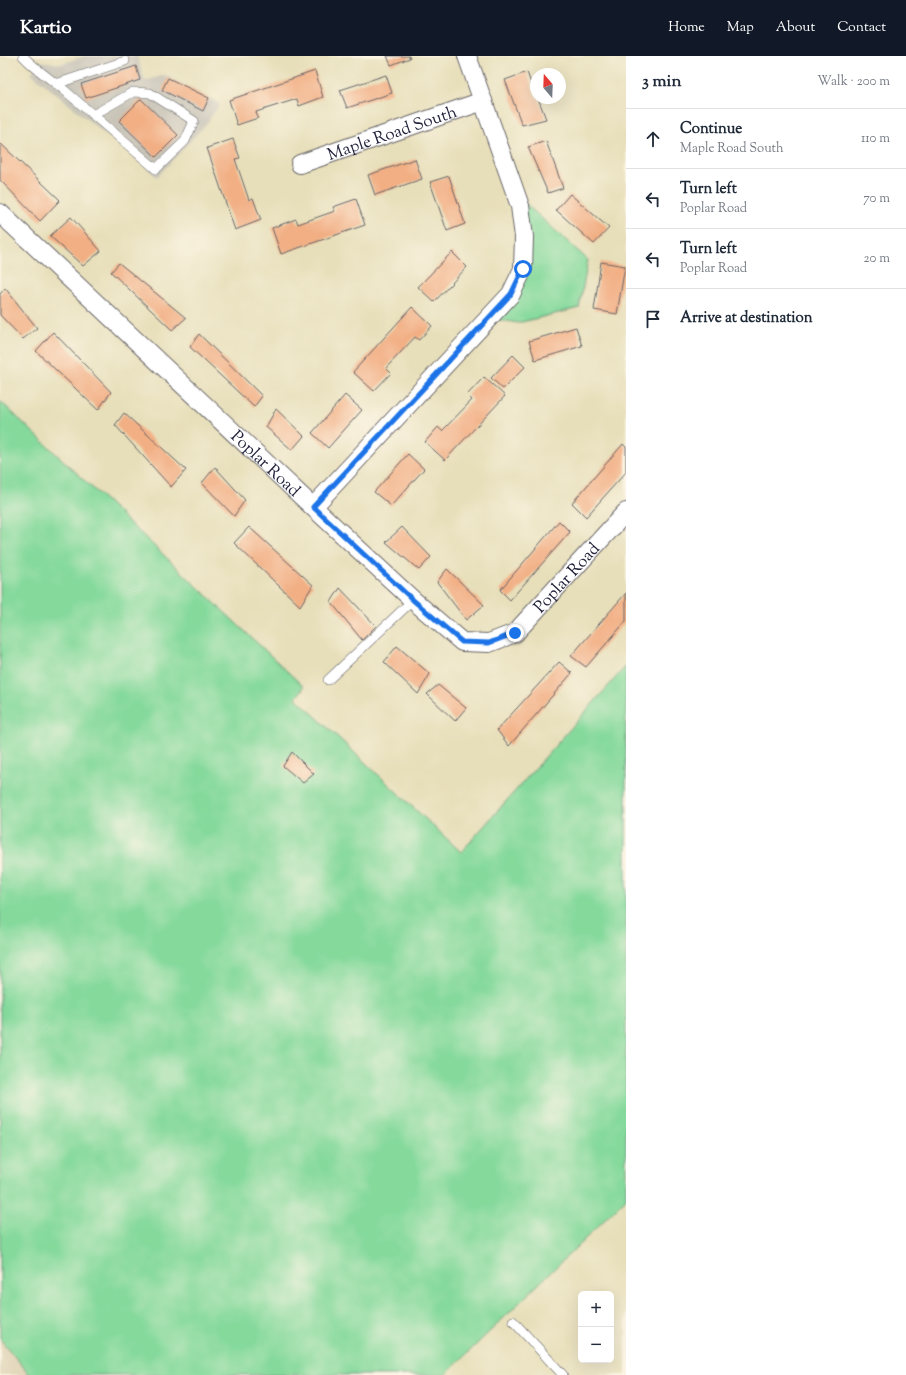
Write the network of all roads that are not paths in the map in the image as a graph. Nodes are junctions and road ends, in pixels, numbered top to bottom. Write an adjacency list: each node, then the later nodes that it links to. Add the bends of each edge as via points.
1 (23, 56): 4 (lane)
2 (467, 56): 5 (street)
3 (125, 60): 4 (lane)
4 (56, 84): 6 (lane)
5 (483, 101): 7 (street, Maple Road South); 9 (street, via 520,206 524,237 523,269 511,294)
6 (93, 115): 6 (lane, via 134,92 139,92 150,93 194,121 186,141 156,169)
7 (300, 164)
8 (0, 214): 9 (street, Poplar Road)
9 (313, 507): 11 (street, Poplar Road)
10 (626, 512): 11 (street, Poplar Road, via 515,633 489,643 462,642)
11 (413, 600): 12 (lane)
12 (328, 680)
13 (513, 1321): 14 (lane)
14 (563, 1375)

